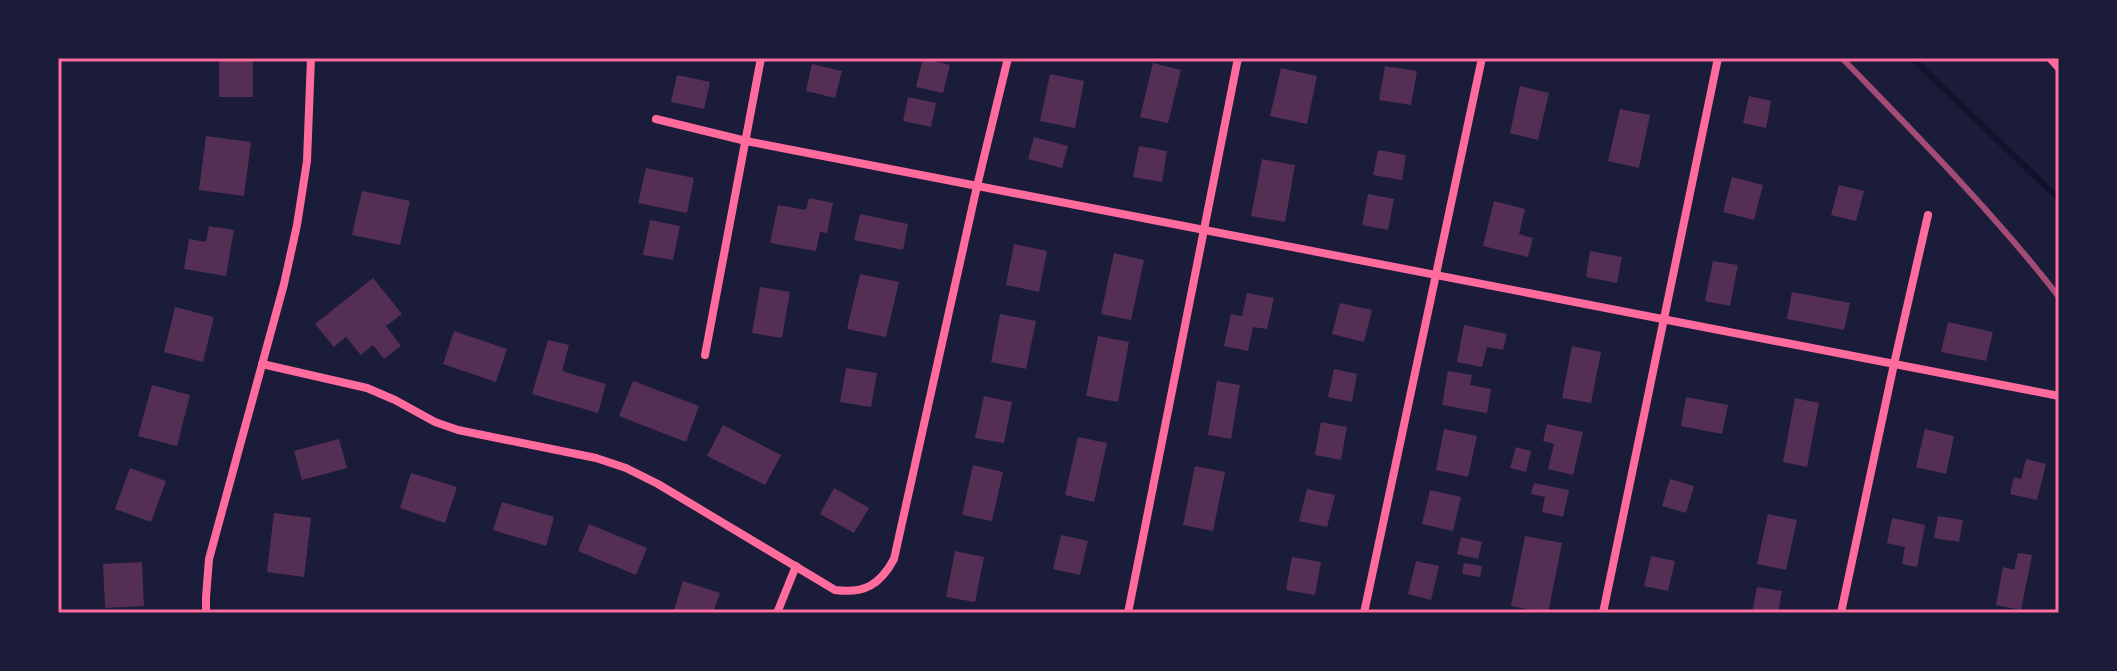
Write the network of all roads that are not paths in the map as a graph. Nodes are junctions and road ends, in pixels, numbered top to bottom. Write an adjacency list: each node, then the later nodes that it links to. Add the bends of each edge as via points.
1 (311, 58): 17 (street, via 307,161 297,225)
2 (761, 58): 10 (street)
3 (1008, 58): 11 (street)
4 (1238, 58): 13 (street)
5 (1482, 58): 14 (street)
6 (1718, 58): 15 (street)
7 (2050, 58): 8 (street)
8 (2059, 68)
9 (656, 119): 10 (street)
10 (746, 141): 11 (street); 16 (street)
11 (977, 186): 13 (street); 20 (street, via 894,559 876,583 848,592 835,590)
12 (1928, 215): 18 (street)
13 (1204, 230): 14 (street); 23 (street)
14 (1436, 275): 15 (street); 24 (street)
15 (1664, 319): 18 (street); 25 (street)
16 (705, 355)
17 (262, 364): 20 (street, via 367,388 458,430 626,468); 21 (street, via 209,559)
18 (1894, 364): 19 (street); 26 (street)
19 (2059, 396)
20 (796, 566): 22 (street)
21 (206, 613)
22 (777, 613)
23 (1128, 613)
24 (1364, 613)
25 (1603, 613)
26 (1841, 613)

